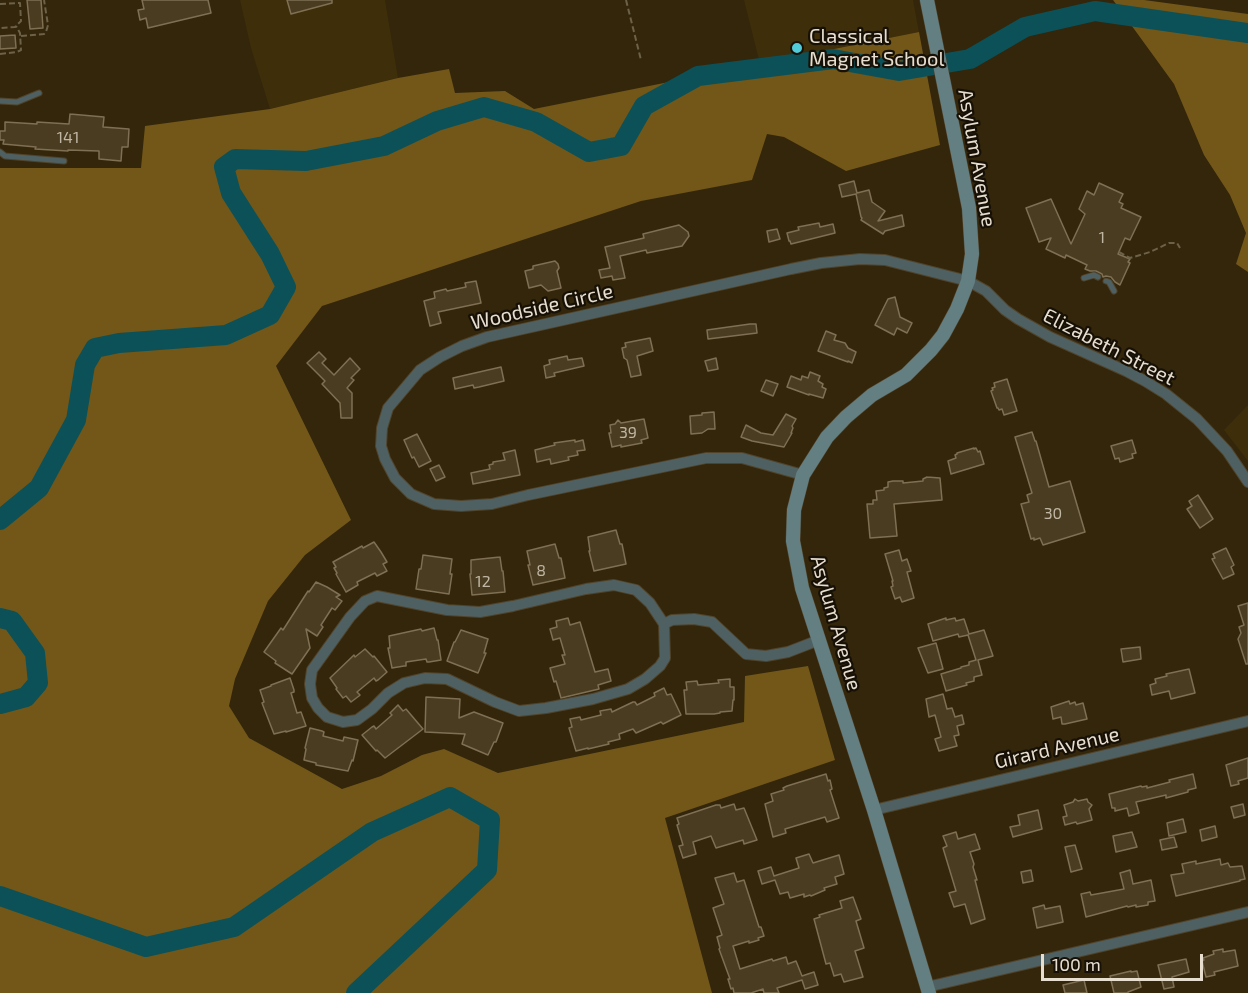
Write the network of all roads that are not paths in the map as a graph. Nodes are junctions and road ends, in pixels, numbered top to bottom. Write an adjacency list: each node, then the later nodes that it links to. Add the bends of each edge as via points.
1 (927, 0): 8 (main road, Asylum Avenue, via 969,208 972,254)
2 (39, 93): 3 (lane, via 17,102)
3 (0, 101)
4 (0, 152): 5 (lane, via 5,156)
5 (64, 161)
6 (1098, 277): 7 (lane)
7 (1084, 278)
8 (968, 281): 11 (main road, Asylum Avenue, via 957,309 931,350 906,375 872,395 846,417 827,437); 11 (street, Woodside Circle, via 885,260 821,263 487,337 462,345 420,370 388,408 382,428 381,446 394,478 411,494 434,504 492,504 706,458 742,458); 12 (street, Elizabeth Street, via 1018,319 1166,394 1212,434)
9 (1106, 281): 10 (lane)
10 (1114, 291)
11 (803, 475): 14 (main road, Asylum Avenue, via 794,510 793,541 802,588)
12 (1248, 482)
13 (664, 624): 13 (street, via 636,590 614,585 480,612 447,610 377,596 365,601 350,617 312,670 312,698 327,717 343,722 357,720 404,683 425,678 447,679 519,711 593,699 628,689 660,666 665,658); 14 (street, via 694,619 712,622 746,654 788,652)
14 (819, 640): 16 (main road, Asylum Avenue)
15 (1248, 721): 16 (street, Girard Avenue)
16 (874, 810): 18 (main road, Asylum Avenue)
17 (1248, 912): 18 (street)
18 (928, 990)

